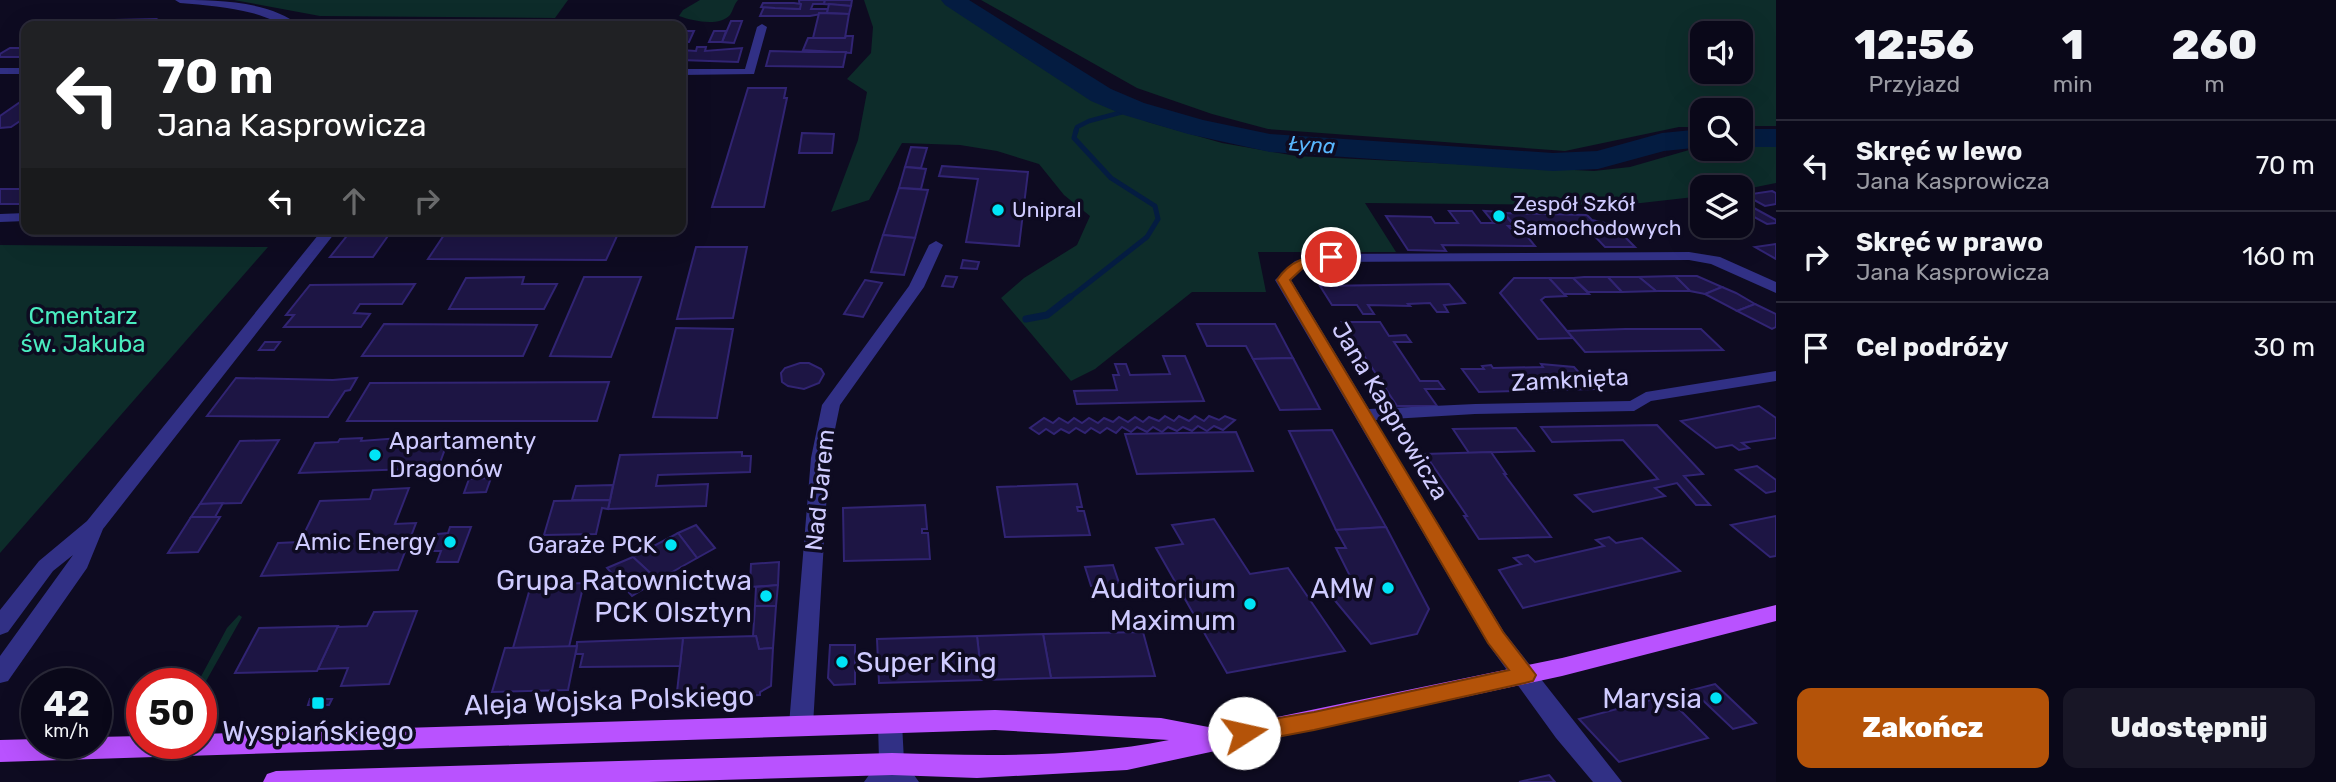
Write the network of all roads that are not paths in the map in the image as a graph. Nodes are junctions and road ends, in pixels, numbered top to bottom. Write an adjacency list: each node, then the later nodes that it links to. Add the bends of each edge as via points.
1 (180, 0): 2 (street, via 244,7)
2 (286, 21)
3 (762, 27): 6 (street, via 750,72)
4 (0, 71): 5 (street)
5 (21, 71)
6 (686, 72)
7 (21, 217): 8 (street)
8 (0, 218)
9 (326, 235): 14 (street)
10 (936, 245): 20 (street, Nad Jarem, via 916,287 831,405 820,458)
11 (1776, 288): 13 (street, Jana Kasprowicza, via 1715,260 1689,256 1331,257 1302,262 1283,280)
12 (1776, 376): 13 (street, Zamknięta, via 1646,397 1634,406)
13 (1364, 415): 18 (street, Jana Kasprowicza, via 1496,638)
14 (94, 526): 16 (street, via 46,566); 17 (street, via 80,563)
15 (1776, 613): 18 (main road, Aleja Wojska Polskiego)
16 (0, 626)
17 (0, 674)
18 (1525, 675): 21 (main road, Aleja Wojska Polskiego); 26 (street, Jana Kasprowicza)
19 (890, 723): 20 (main road, Aleja Wojska Polskiego); 21 (main road, Aleja Wojska Polskiego, via 995,720 1161,728); 23 (street)
20 (801, 725): 22 (main road, Aleja Wojska Polskiego)
21 (1220, 737): 23 (main road, Aleja Wojska Polskiego, via 1127,759)
22 (0, 751)
23 (892, 776): 24 (main road, Aleja Wojska Polskiego)
24 (644, 777): 25 (main road, Aleja Wojska Polskiego)
25 (276, 782)
26 (1609, 782)

